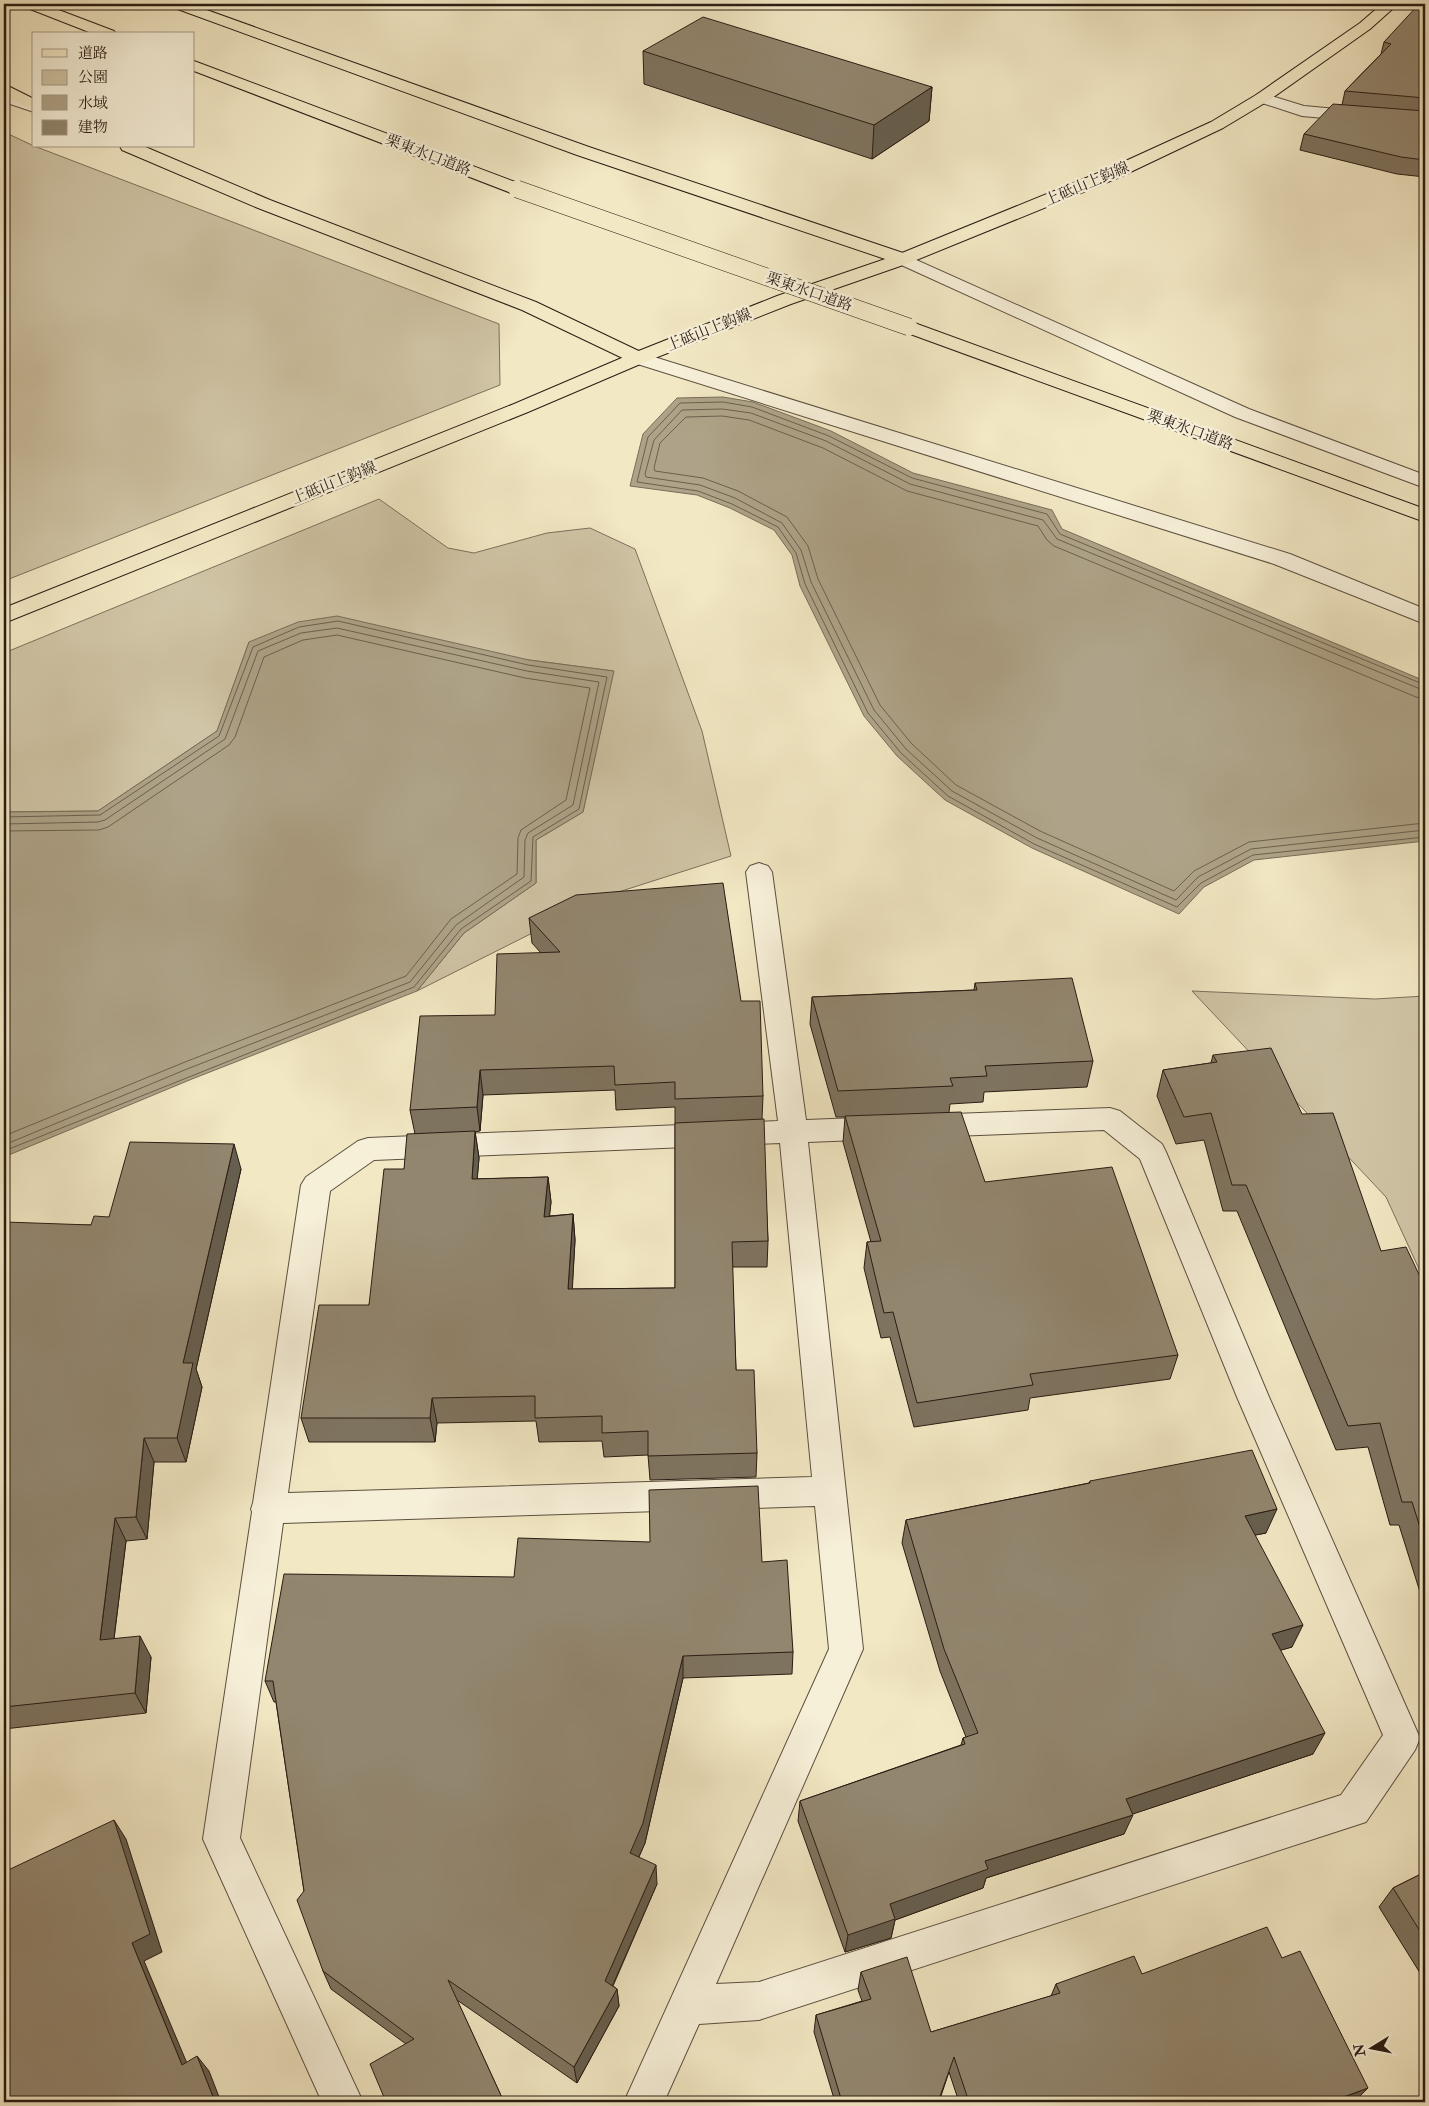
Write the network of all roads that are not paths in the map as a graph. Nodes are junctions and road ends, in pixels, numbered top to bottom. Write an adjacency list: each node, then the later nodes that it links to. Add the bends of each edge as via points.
1 (30, 4): 4 (main road)
2 (1391, 4): 8 (main road, 上砥山上鈎線)
3 (185, 5): 13 (main road, via 574,148)
4 (104, 32)
5 (195, 66): 16 (main road, 栗東水口道路, bridge, via 517,189 909,327)
6 (4, 89): 9 (main road)
7 (4, 96): 10 (street)
8 (1262, 98): 11 (street, via 1302,111); 13 (main road, 上砥山上鈎線, via 1217,125 1114,173)
9 (32, 105)
10 (32, 105)
11 (1425, 122)
12 (133, 148): 14 (main road, via 264,204 529,306)
13 (903, 259): 14 (main road, 上砥山上鈎線, via 784,300); 15 (street, via 1242,413)
14 (638, 358): 17 (main road, 上砥山上鈎線, via 522,408); 18 (street, via 1282,559)
15 (1425, 482)
16 (1425, 516)
17 (4, 616)
18 (1425, 617)
19 (759, 872): 20 (street)
20 (793, 1131): 21 (street); 22 (street, via 368,1149 316,1185); 23 (street, via 1110,1120 1152,1152 1257,1406 1402,1738 1353,1809 759,2001)
21 (829, 1491): 22 (street); 23 (street, via 846,1650)
22 (268, 1509): 24 (street, via 221,1839)
23 (688, 2005): 25 (street)
24 (343, 2102)
25 (644, 2102)

